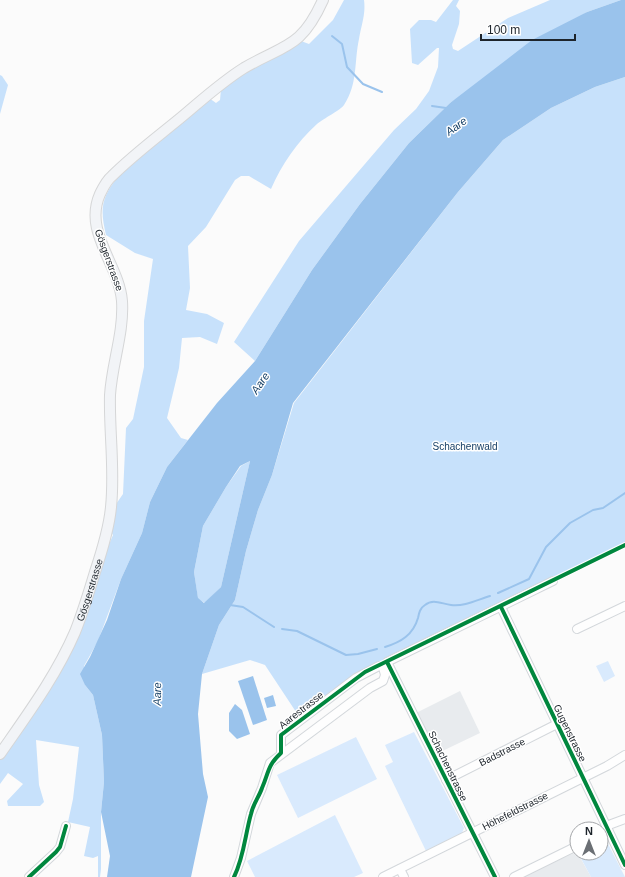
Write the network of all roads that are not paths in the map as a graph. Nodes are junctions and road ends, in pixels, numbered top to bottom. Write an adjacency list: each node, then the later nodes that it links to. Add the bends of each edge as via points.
1 (322, 0): 7 (main road, Gösgerstrasse, via 313,21 302,35 282,50 244,68 214,91 111,176 99,196 96,206 97,233 118,280 122,303 110,395 113,460 111,507 106,536 84,609 64,654 46,686)
2 (553, 581): 4 (street)
3 (625, 606): 5 (street)
4 (501, 608): 6 (street, Gugenstrasse); 11 (street, Schachenstrasse, via 387,662)
5 (577, 629)
6 (557, 724): 10 (street, Gugenstrasse); 11 (street, Badstrasse)
7 (0, 754)
8 (281, 754): 8 (street, Aarestrasse, via 383,681 383,667 379,666 356,678 282,735); 22 (street, Aarestrasse, via 270,763 256,799)
9 (624, 756): 10 (street, Höhefeldstrasse)
10 (583, 777): 13 (street, Gugenstrasse); 16 (street, Höhefeldstrasse)
11 (446, 780): 16 (street, Schachenstrasse)
12 (625, 819): 15 (street)
13 (601, 821)
14 (66, 826): 21 (street, via 62,842 56,852)
15 (609, 828)
16 (472, 832): 20 (street, Höhefeldstrasse); 25 (street, Schachenstrasse)
17 (609, 837): 19 (street, Gugenstrasse)
18 (569, 850): 26 (street)
19 (625, 865)
20 (400, 869): 23 (street, Höhefeldstrasse); 24 (street)
21 (29, 877)
22 (234, 877)
23 (383, 877)
24 (404, 877)
25 (494, 877)
26 (514, 877)

